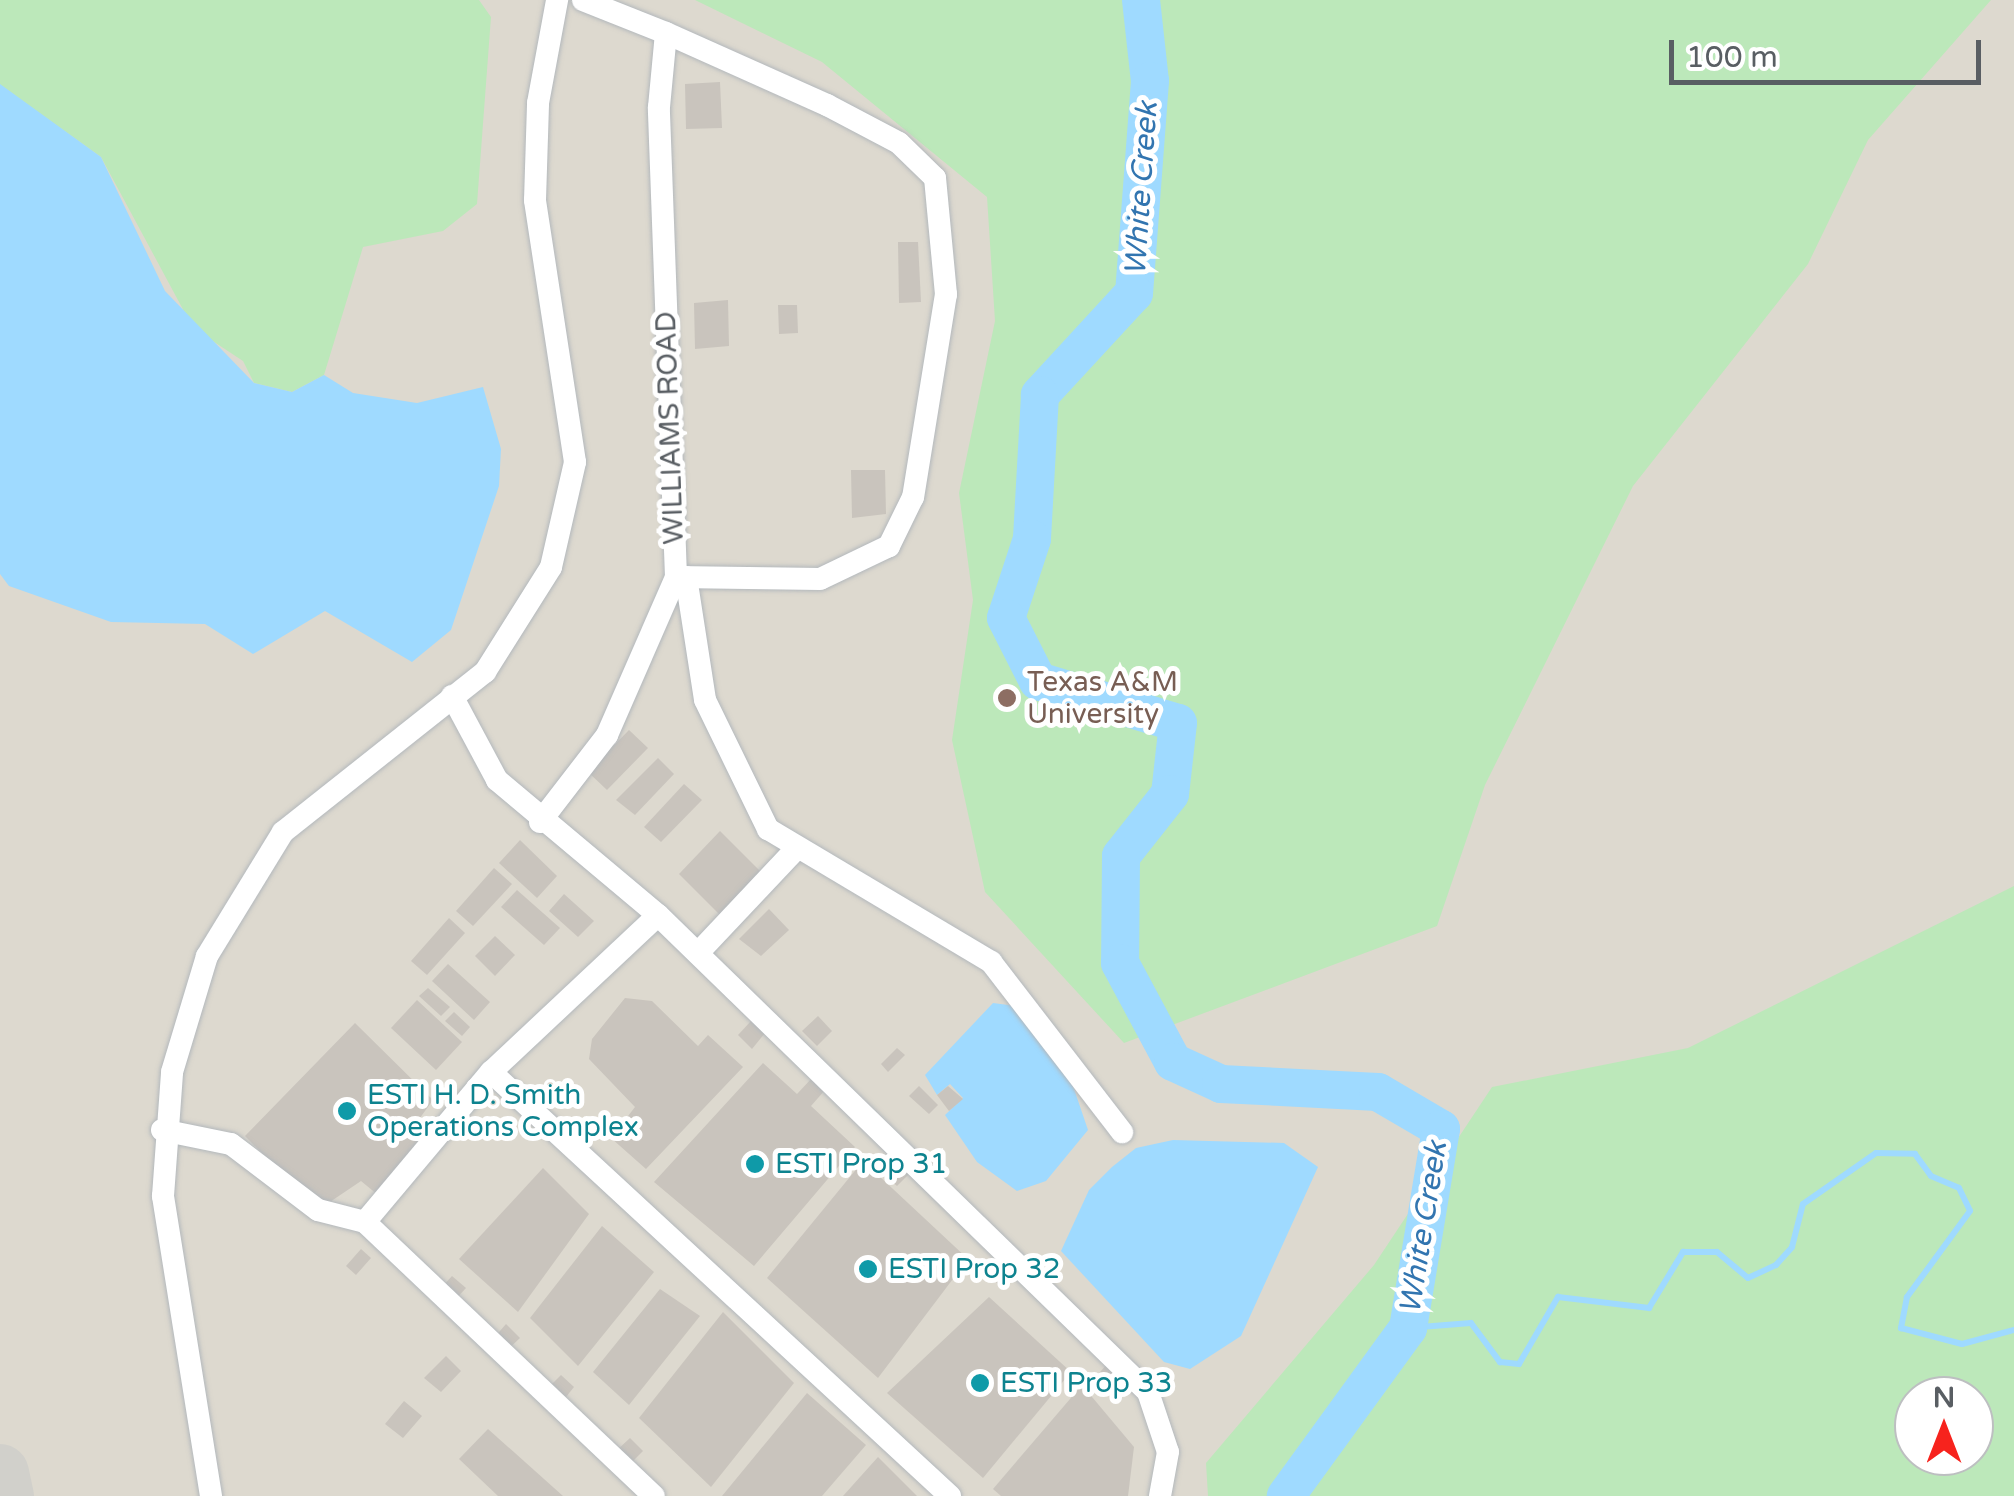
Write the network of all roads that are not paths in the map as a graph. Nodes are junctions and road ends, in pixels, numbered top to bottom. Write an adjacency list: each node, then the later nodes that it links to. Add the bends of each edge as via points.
1 (557, 0): 5 (street, via 538,103 534,200 574,462 539,596 485,672)
2 (584, 0): 3 (street)
3 (666, 33): 4 (street, WILLIAMS ROAD, via 659,107); 4 (street, WILLIAMS ROAD, via 898,143 935,178 946,294 918,478 889,546 820,579)
4 (681, 577): 6 (street, via 607,735); 7 (street, via 723,749 768,829)
5 (452, 696): 6 (street, via 497,780); 11 (street, via 283,832 250,878 184,1021)
6 (540, 822): 8 (street)
7 (796, 850): 9 (street); 12 (street, via 896,898 991,962)
8 (658, 915): 9 (street); 10 (street)
9 (698, 953): 17 (street, via 1148,1392 1168,1452)
10 (491, 1072): 13 (street); 16 (street)
11 (162, 1130): 13 (street, via 231,1144 318,1210); 14 (street, via 172,1289)
12 (1122, 1132)
13 (365, 1222): 15 (street)
14 (211, 1496)
15 (654, 1496)
16 (950, 1496)
17 (1160, 1496)

